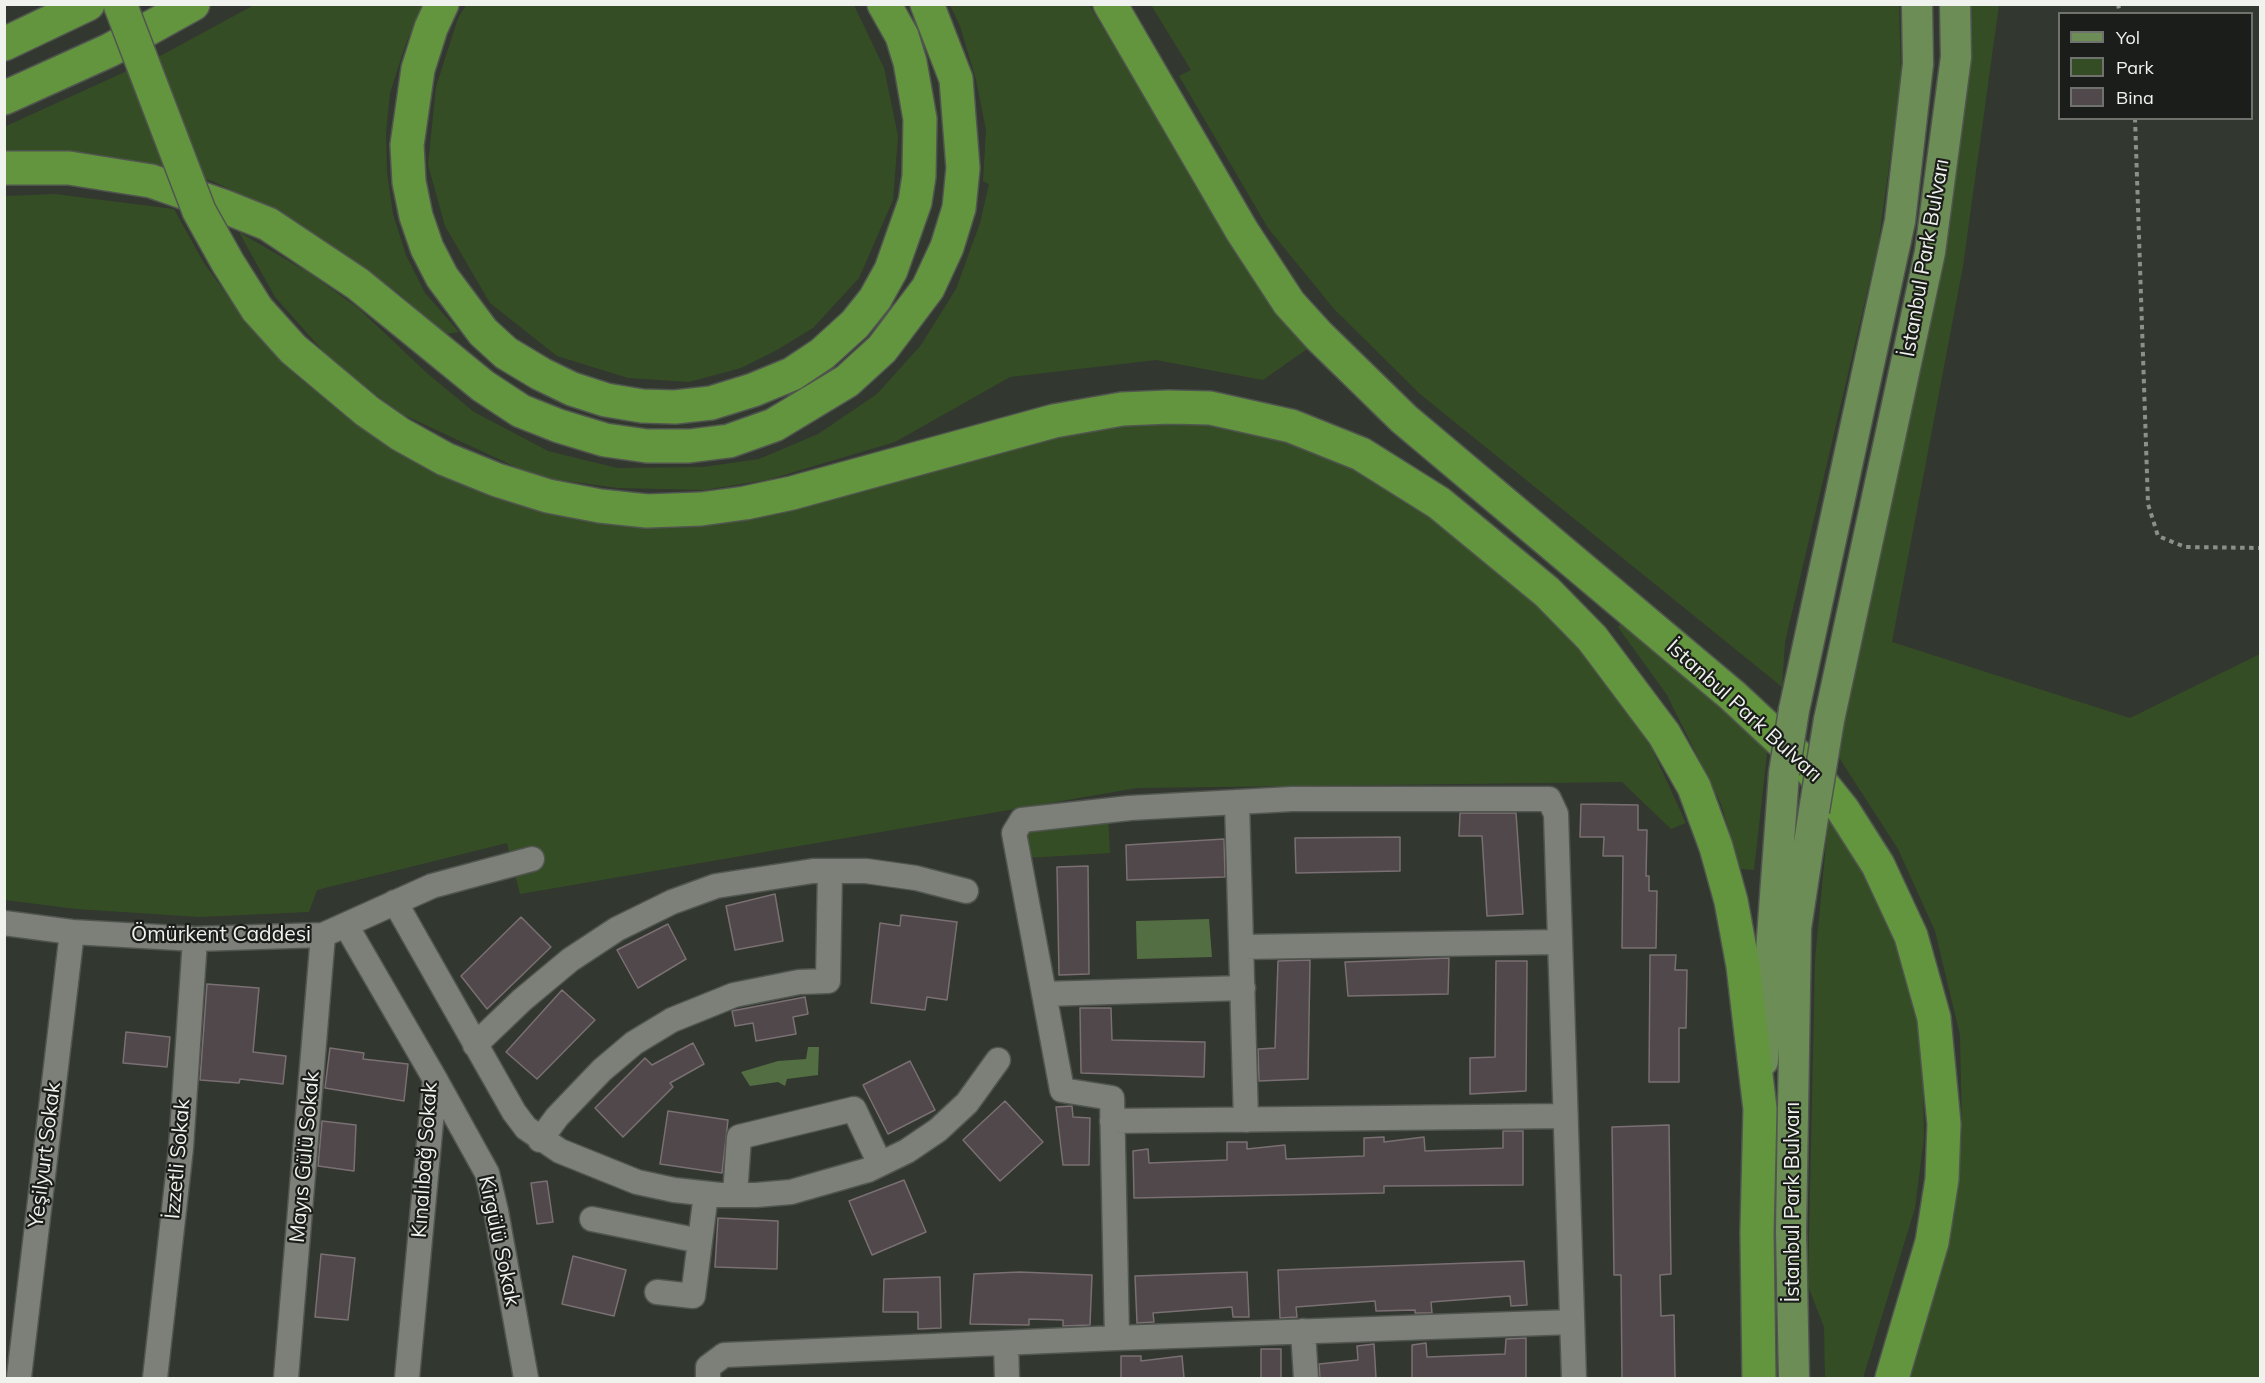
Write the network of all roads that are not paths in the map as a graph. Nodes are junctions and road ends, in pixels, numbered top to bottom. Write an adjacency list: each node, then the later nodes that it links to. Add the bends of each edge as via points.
1 (88, 4): 10 (highway)
2 (120, 4): 30 (highway, İstanbul Park Bulvarı, bridge, via 199,211 257,309 293,349 366,411 445,459 497,480 548,496 600,506 646,511 701,509 792,494 1054,421 1122,409 1210,408 1291,426 1361,454 1439,503 1547,592 1592,638 1664,734 1694,787 1731,902 1743,966)
3 (193, 4): 11 (highway, via 110,50)
4 (442, 4): 5 (highway, via 418,69 407,145 416,216 442,277 483,332 506,353 541,374 606,400 675,407 711,403 792,374 855,324 891,270 915,202 920,129 910,62 902,36)
5 (884, 4)
6 (927, 4): 12 (highway, via 956,79 963,168 956,218 947,247 928,288 882,349 847,381 774,425 729,441 647,446 605,440 559,426 521,411 483,386 358,284 268,224 151,181 69,168)
7 (1110, 4): 56 (highway, İstanbul Park Bulvarı, via 1289,303 1351,368 1448,457 1733,696 1807,765 1838,802 1878,865 1911,936 1934,1018 1944,1124 1942,1179 1932,1242)
8 (1917, 4): 30 (main road, İstanbul Park Bulvarı, bridge, via 1918,64 1900,221 1794,710 1784,773)
9 (1954, 4): 55 (main road, İstanbul Park Bulvarı, bridge, via 1956,57 1930,252 1829,720 1796,928 1791,1232)
10 (4, 44)
11 (4, 98)
12 (4, 168)
13 (1237, 802): 23 (street, via 1549,799 1556,814); 24 (street); 26 (street, via 1022,820 1014,833)
14 (532, 859): 17 (street, Ömürkent Caddesi, via 432,886)
15 (830, 871): 16 (street, via 916,878); 27 (street, via 756,878 716,886 672,902 617,929 570,960); 34 (street, via 828,981 799,982 734,995 672,1020 634,1043 602,1070)
16 (966, 891)
17 (395, 902): 19 (street, Ömürkent Caddesi); 27 (street)
18 (4, 923): 20 (street, Ömürkent Caddesi)
19 (347, 927): 21 (street, Ömürkent Caddesi); 29 (street, Kınalıbağ Sokak)
20 (72, 932): 22 (street, Ömürkent Caddesi); 45 (street, Yeşilyurt Sokak)
21 (323, 935): 22 (street, Ömürkent Caddesi); 47 (street, Mayıs Gülü Sokak)
22 (195, 939): 46 (street, İzzetli Sokak, via 181,1148)
23 (1559, 942): 24 (street); 31 (street)
24 (1242, 947): 25 (street)
25 (1243, 988): 26 (street); 32 (street)
26 (1044, 994): 33 (street, via 1062,1090 1112,1098)
27 (475, 1045): 34 (street, via 514,1112)
28 (998, 1060): 35 (street, via 967,1103 938,1130)
29 (435, 1079): 48 (street, Kınalıbağ Sokak); 49 (street, Kirgülü Sokak, via 487,1173)
30 (1760, 1109): 54 (highway, İstanbul Park Bulvarı)
31 (1564, 1116): 32 (street); 41 (street)
32 (1246, 1120): 33 (street)
33 (1112, 1121): 43 (street)
34 (540, 1140): 36 (street, via 637,1182)
35 (880, 1164): 37 (street, via 830,1183 790,1192); 37 (street, via 854,1109 739,1137)
36 (706, 1194): 37 (street); 39 (street)
37 (735, 1196)
38 (592, 1218): 39 (street)
39 (700, 1241): 40 (street, via 693,1296)
40 (657, 1292)
41 (1572, 1322): 42 (street); 53 (street)
42 (1303, 1331): 43 (street); 52 (street)
43 (1117, 1338): 44 (street)
44 (1006, 1343): 50 (street, via 724,1355 708,1367); 51 (street)
45 (20, 1377)
46 (155, 1378)
47 (286, 1378)
48 (407, 1378)
49 (526, 1378)
50 (708, 1378)
51 (1007, 1378)
52 (1306, 1378)
53 (1574, 1378)
54 (1759, 1378)
55 (1794, 1378)
56 (1892, 1378)

